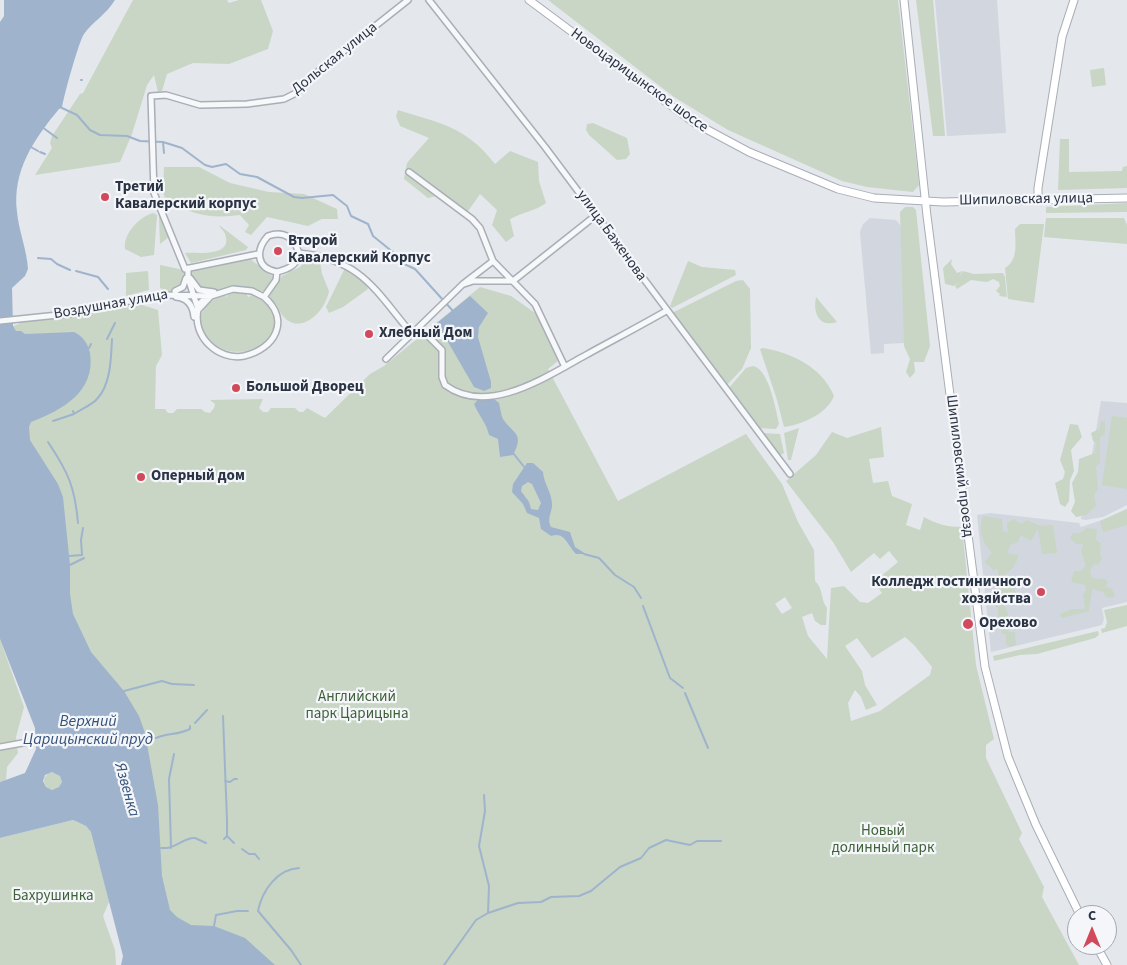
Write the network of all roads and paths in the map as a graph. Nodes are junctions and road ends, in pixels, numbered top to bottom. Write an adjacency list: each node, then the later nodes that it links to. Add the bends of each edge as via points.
1 (408, 0): 14 (street, Дольская улица, via 296,93 284,99 200,105 162,95 151,96 154,193 185,269)
2 (429, 0): 10 (street, улица Баженова)
3 (529, 0): 9 (main road, Новоцарицынское шоссе, via 653,94 730,143 846,191 888,200)
4 (904, 0): 9 (main road, Шипиловский проезд)
5 (1074, 0): 8 (main road, via 1062,37)
6 (409, 172): 13 (street, via 472,219 480,228)
7 (1127, 198): 8 (main road, Шипиловская улица)
8 (1038, 200): 9 (main road, Шипиловская улица)
9 (926, 201): 33 (main road, Шипиловский проезд, via 986,676 1008,756 1036,825)
10 (595, 216): 17 (street); 24 (street, улица Баженова)
11 (299, 253): 12 (street, via 288,237 275,233 262,242); 15 (street, via 294,265); 27 (street, via 325,257 359,273)
12 (258, 254): 14 (street); 15 (street, via 263,266)
13 (493, 261): 17 (street); 18 (street)
14 (188, 268): 16 (street)
15 (277, 272): 22 (street, via 276,280)
16 (188, 278): 19 (street); 20 (street); 21 (street, via 199,290 214,292)
17 (513, 281): 18 (street); 29 (street, via 535,304)
18 (464, 284): 26 (street)
19 (175, 294): 20 (street, Воздушная улица); 23 (street, via 189,303 194,317); 25 (street, Воздушная улица, via 133,300 77,314)
20 (194, 295): 21 (street, Воздушная улица); 23 (street)
21 (209, 296): 22 (street, Воздушная улица, via 243,289); 23 (street)
22 (264, 297): 23 (street, via 278,315 278,329 266,344 244,356 229,354 207,344 199,332)
23 (198, 308)
24 (666, 311): 29 (street); 30 (street, улица Баженова)
25 (0, 321)
26 (419, 327): 27 (street); 29 (street, via 442,350 445,385 462,394 494,396 517,390)
27 (412, 334): 28 (street)
28 (386, 358)
29 (565, 367)
30 (790, 474)
31 (28, 742): 32 (street)
32 (0, 747)
33 (1075, 905)

